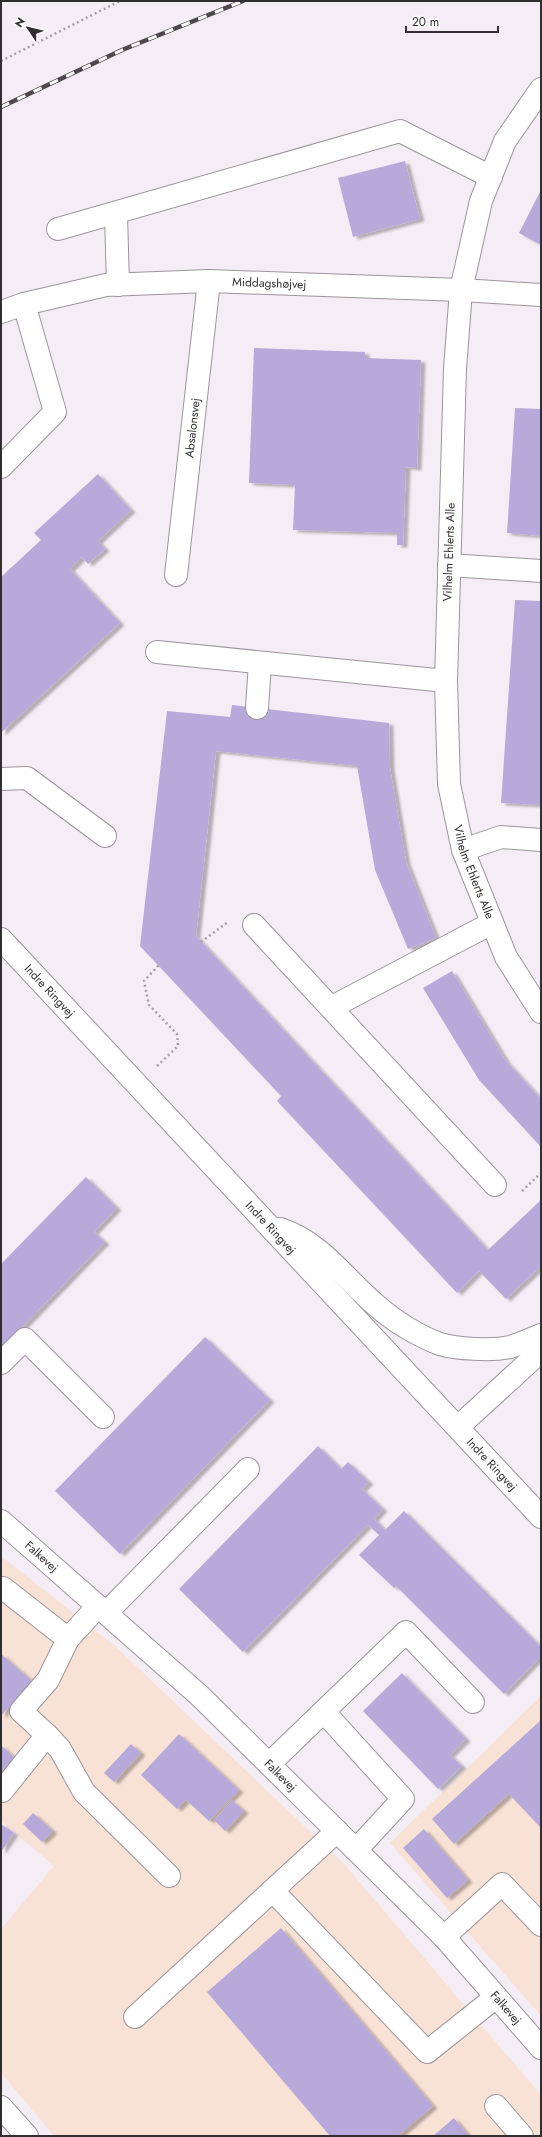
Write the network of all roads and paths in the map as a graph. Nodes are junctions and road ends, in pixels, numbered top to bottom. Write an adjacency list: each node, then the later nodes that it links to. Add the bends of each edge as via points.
1 (120, 1): 2 (path)
2 (1, 61)
3 (541, 89): 4 (street, Vilhelm Ehlerts Alle, via 505,141)
4 (491, 177): 5 (street, via 400,131); 9 (street, Vilhelm Ehlerts Alle, via 481,201)
5 (116, 214): 6 (street); 8 (street)
6 (58, 229)
7 (209, 281): 8 (street, Middagshøjvej); 9 (street, Middagshøjvej); 16 (street, Absalonsvej)
8 (118, 285): 11 (street, Middagshøjvej, via 106,285)
9 (461, 290): 10 (street, Middagshøjvej); 14 (street, Vilhelm Ehlerts Alle, via 455,369)
10 (541, 295)
11 (24, 304): 12 (street, Middagshøjvej); 13 (street, via 56,412)
12 (1, 312)
13 (1, 467)
14 (449, 565): 15 (street); 19 (street, Vilhelm Ehlerts Alle)
15 (541, 571)
16 (176, 574)
17 (157, 652): 18 (street)
18 (260, 663): 19 (street); 20 (street)
19 (446, 681): 24 (street, Vilhelm Ehlerts Alle, via 449,784)
20 (257, 708)
21 (1, 779): 22 (street, via 28,778)
22 (105, 836)
23 (541, 840): 24 (street, via 501,837)
24 (463, 850): 25 (street, Vilhelm Ehlerts Alle)
25 (492, 923): 29 (street); 30 (street, Vilhelm Ehlerts Alle, via 506,958)
26 (254, 925): 29 (street)
27 (1, 938): 31 (street, Indre Ringvej)
28 (159, 965): 31 (path, via 144,981 149,1005 177,1034 178,1046)
29 (332, 1007): 32 (street)
30 (541, 1012)
31 (138, 1085): 33 (street, Indre Ringvej)
32 (495, 1185)
33 (270, 1226): 34 (street, via 297,1235 326,1256 377,1306 408,1328 440,1344 477,1349 509,1347); 38 (street, Indre Ringvej)
34 (541, 1335)
35 (541, 1351): 38 (street)
36 (1, 1363): 37 (street, via 25,1339)
37 (103, 1417)
38 (458, 1427): 40 (street, Indre Ringvej)
39 (248, 1469): 43 (street)
40 (541, 1517)
41 (1, 1521): 43 (street, Falkevej)
42 (3, 1588): 44 (street)
43 (102, 1610): 44 (street); 48 (street, Falkevej, via 200,1696)
44 (68, 1639): 47 (street, via 48,1680 21,1711)
45 (473, 1702): 46 (street, via 406,1632)
46 (324, 1712): 48 (street); 51 (street, via 403,1799)
47 (47, 1736): 49 (street); 52 (street, via 60,1749 84,1792)
48 (270, 1764): 50 (street, Falkevej)
49 (2, 1791)
50 (337, 1831): 51 (street, Falkevej); 53 (street)
51 (356, 1850): 55 (street, Falkevej)
52 (170, 1876)
53 (273, 1891): 56 (street, via 427,2052); 57 (street)
54 (541, 1925): 55 (street, via 502,1884)
55 (444, 1937): 56 (street, Falkevej)
56 (496, 1997): 58 (street, Falkevej)
57 (135, 2017)
58 (541, 2048)
59 (496, 2106): 62 (street)
60 (1, 2107): 61 (street)
61 (18, 2133)
62 (522, 2136)

